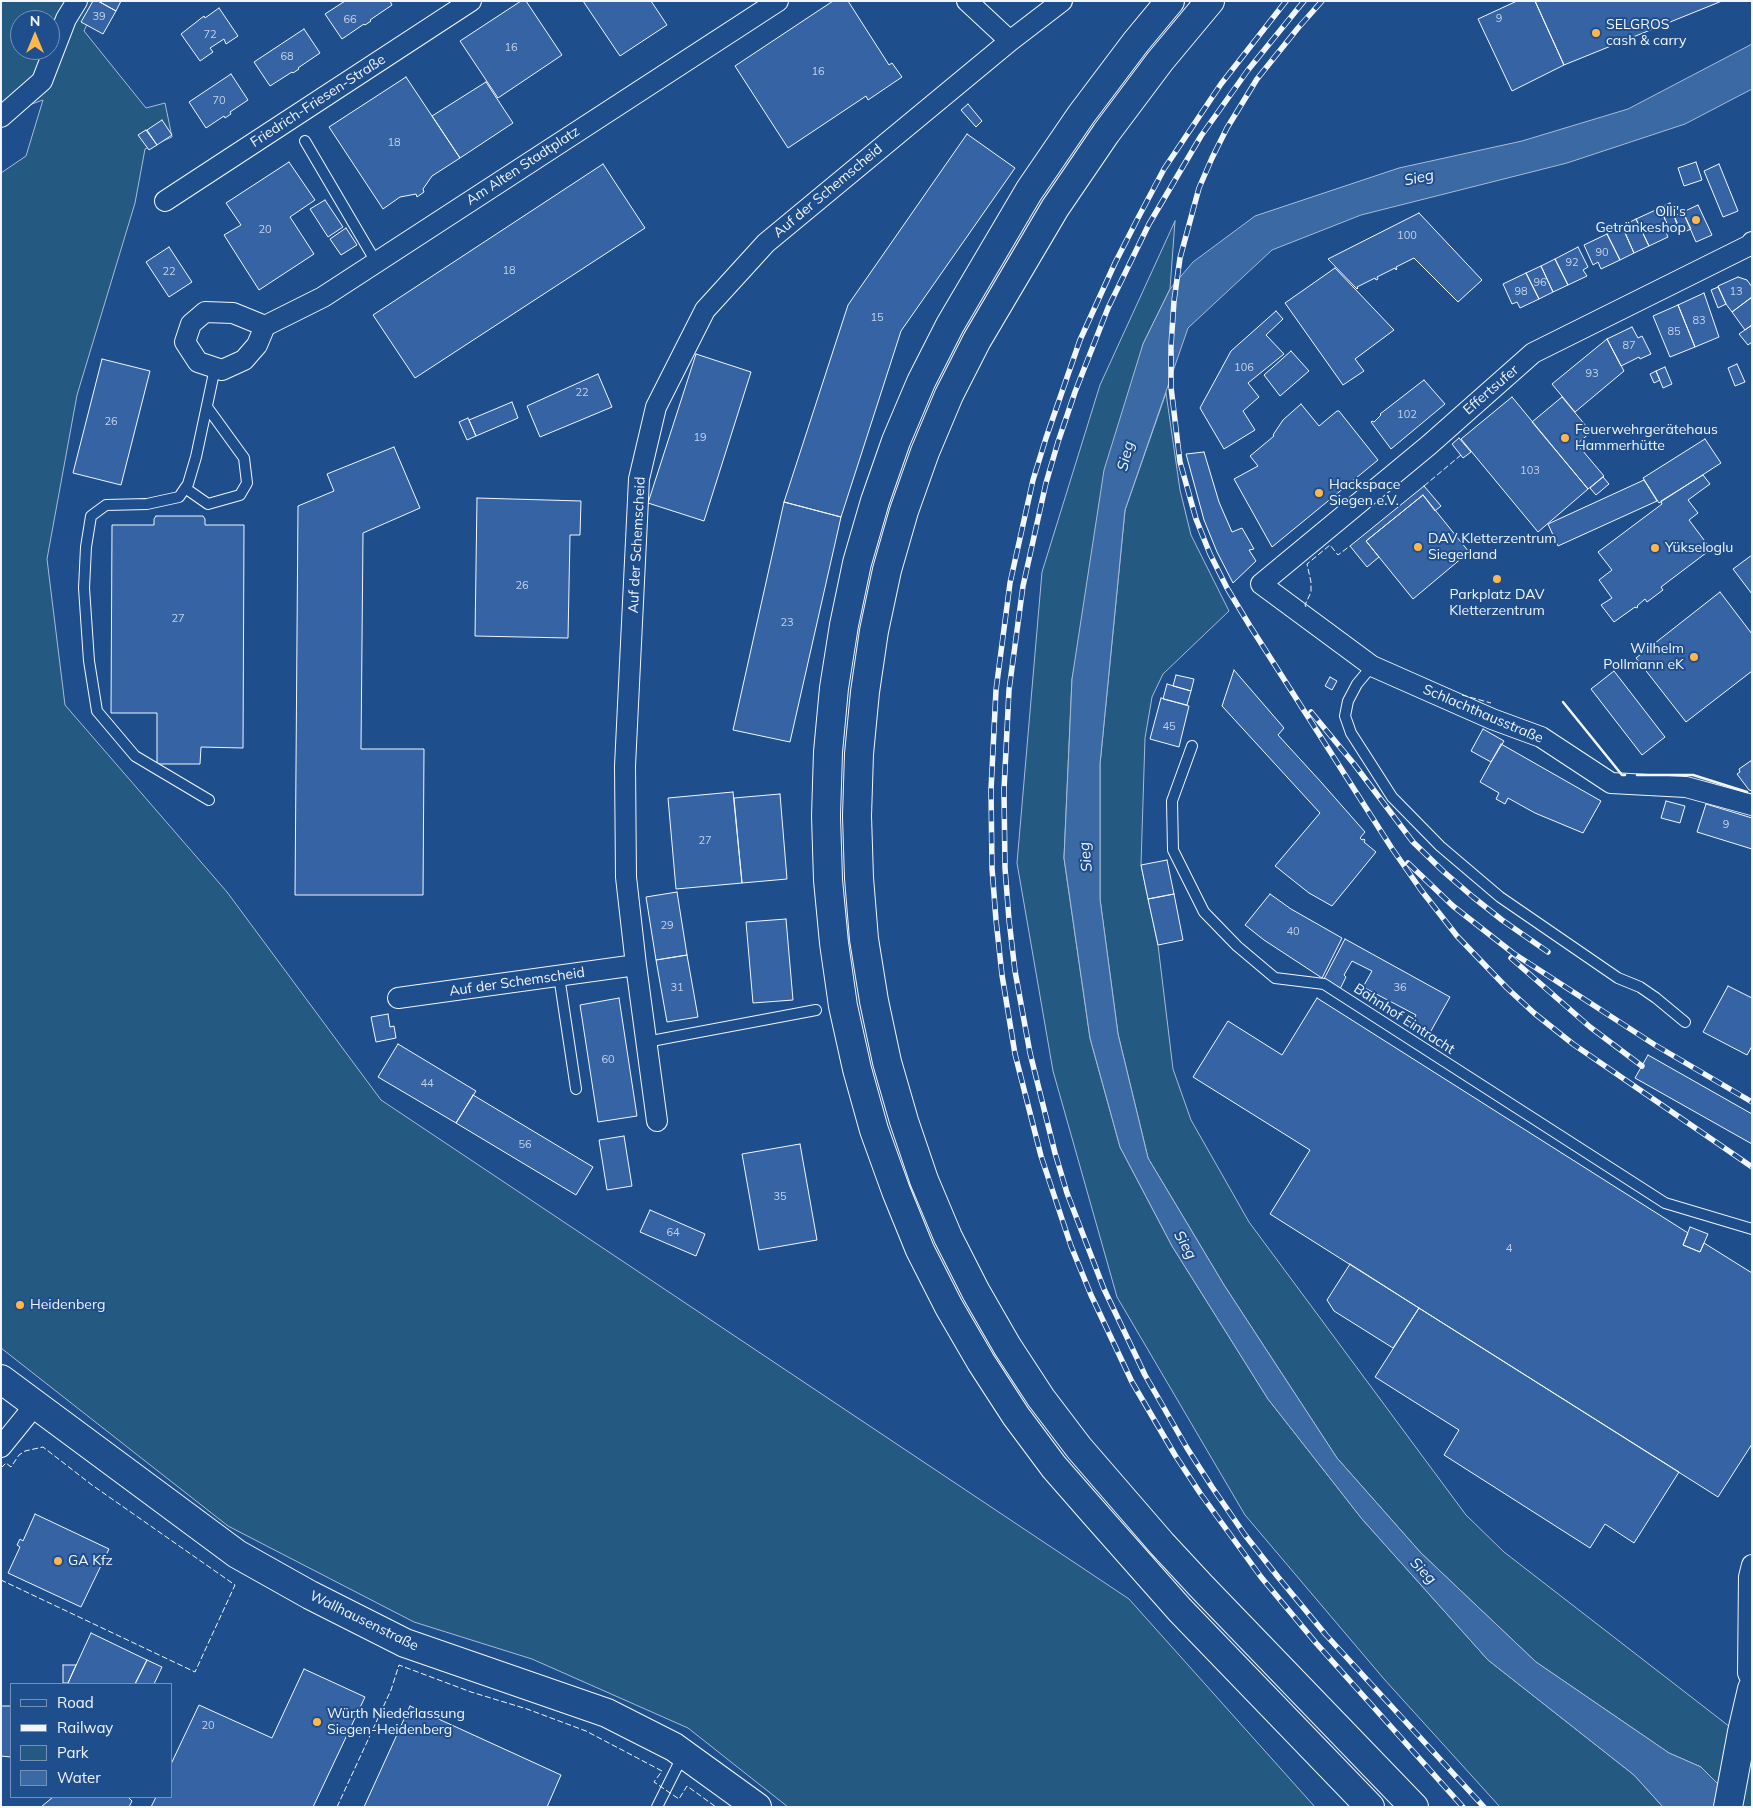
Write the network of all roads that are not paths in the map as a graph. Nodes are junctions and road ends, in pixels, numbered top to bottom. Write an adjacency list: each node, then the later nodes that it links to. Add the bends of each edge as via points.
1 (77, 1): 9 (street, via 66,19 42,80)
2 (471, 1): 11 (street, Friedrich-Friesen-Straße)
3 (967, 1): 8 (street)
4 (1062, 1): 8 (street, Auf der Schemscheid)
5 (1170, 1): 41 (main road, via 1081,115 1029,191 950,325 896,441 858,562 834,688 826,816 834,943 857,1069 896,1190 920,1250 981,1362 1054,1467 1180,1610)
6 (1210, 1): 42 (main road, via 1111,126 1055,208 977,340 925,452 887,570 864,692 857,816 864,939 889,1070 924,1180 948,1237 1007,1346 1079,1448 1201,1586)
7 (766, 4): 13 (street, Am Alten Stadtplatz)
8 (1010, 41): 23 (street, Auf der Schemscheid, via 766,243 705,310 656,407 639,479 625,766 626,877)
9 (1, 117)
10 (305, 141): 13 (lane)
11 (165, 201)
12 (1751, 245): 18 (street, Effertsufer, via 1533,353 1429,446)
13 (376, 262): 14 (street, Am Alten Stadtplatz, via 323,297)
14 (265, 326): 15 (street, via 257,345 244,360 222,370); 15 (street, via 233,312 204,312 191,324 185,342 198,362)
15 (215, 368): 16 (lane)
16 (207, 407): 17 (lane); 17 (lane, via 244,458 247,483 240,495 208,504)
17 (185, 488): 21 (lane, via 179,497 147,504 106,505 91,516 84,588 88,660 97,711 136,756)
18 (1260, 584): 19 (street, Schlachthausstraße)
19 (1372, 666): 22 (street, Schlachthausstraße, via 1541,737 1611,783 1686,787); 27 (lane, via 1348,700 1345,716 1351,733 1392,797 1440,846 1500,896 1618,978 1640,987)
20 (1192, 746): 31 (lane, Bahnhof Eintracht, via 1172,801 1173,850 1204,912 1237,946 1275,978 1324,984 1665,1204)
21 (209, 800)
22 (1752, 805)
23 (636, 965): 24 (street, Auf der Schemscheid); 28 (street, Auf der Schemscheid)
24 (559, 976): 25 (street, Auf der Schemscheid); 29 (lane)
25 (398, 998)
26 (816, 1010): 28 (lane)
27 (1685, 1022)
28 (646, 1042): 30 (street, Auf der Schemscheid)
29 (576, 1088)
30 (657, 1121)
31 (1752, 1229)
32 (1, 1379): 33 (main road, Wallhausenstraße)
33 (35, 1404): 34 (street); 38 (main road, Wallhausenstraße, via 237,1554 310,1595 405,1643 607,1712)
34 (1, 1447)
35 (1752, 1565): 36 (street, via 1749,1577 1748,1673)
36 (1752, 1682)
37 (1752, 1689): 43 (main road)
38 (684, 1754): 39 (lane); 40 (main road, Wallhausenstraße)
39 (657, 1807)
40 (757, 1807)
41 (1370, 1807)
42 (1414, 1807)
43 (1728, 1807)

